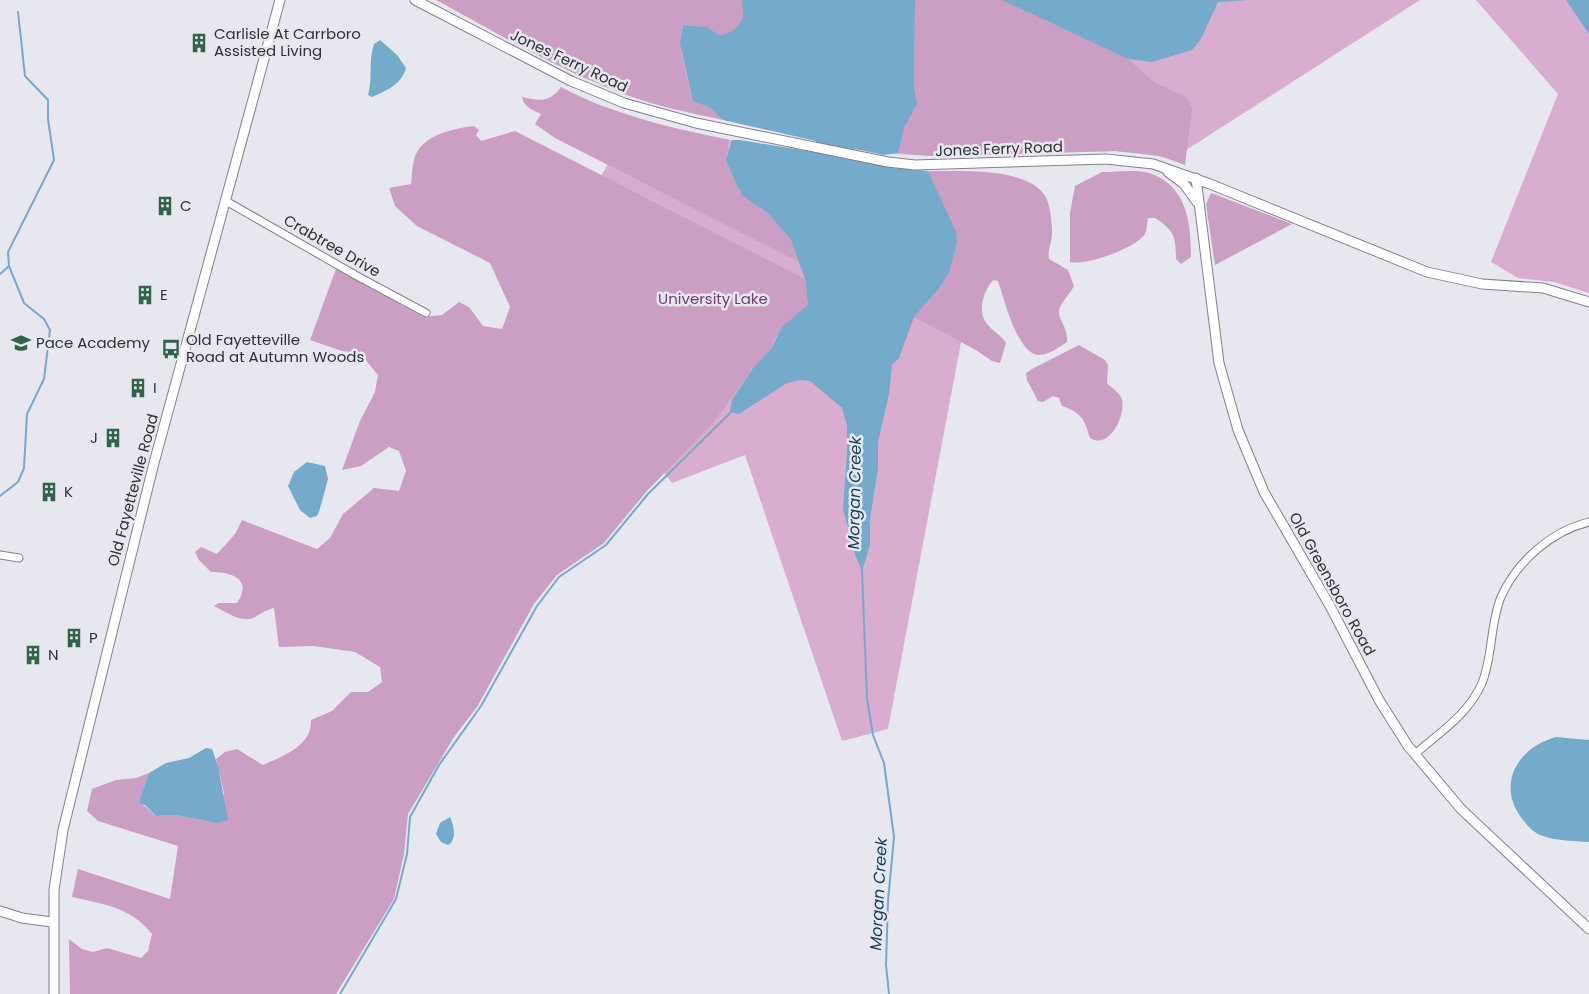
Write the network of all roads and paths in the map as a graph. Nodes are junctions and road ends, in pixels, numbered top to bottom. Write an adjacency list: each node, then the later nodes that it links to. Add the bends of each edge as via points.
1 (280, 0): 5 (street, Old Fayetteville Road)
2 (415, 0): 3 (street, Jones Ferry Road, via 598,94 649,110 767,138 888,162 946,166 1106,159)
3 (1152, 164): 4 (street, Jones Ferry Road); 6 (street, via 1184,184)
4 (1196, 178): 6 (street, Old Greensboro Road); 7 (street, Jones Ferry Road, via 1427,272 1482,284 1543,288)
5 (226, 201): 8 (street, Crabtree Drive); 14 (street, Old Fayetteville Road, via 116,608 64,822)
6 (1200, 206): 12 (street, Old Greensboro Road, via 1215,340 1229,403 1244,447 1264,492 1379,700)
7 (1589, 302)
8 (426, 313)
9 (1589, 522): 12 (street, via 1550,539 1524,564 1501,597 1487,667 1472,700 1452,724)
10 (0, 555): 11 (street)
11 (19, 558)
12 (1415, 754): 15 (street, Old Greensboro Road, via 1461,809)
13 (0, 911): 14 (street)
14 (52, 922): 16 (street, Old Fayetteville Road)
15 (1589, 929)
16 (54, 994)

